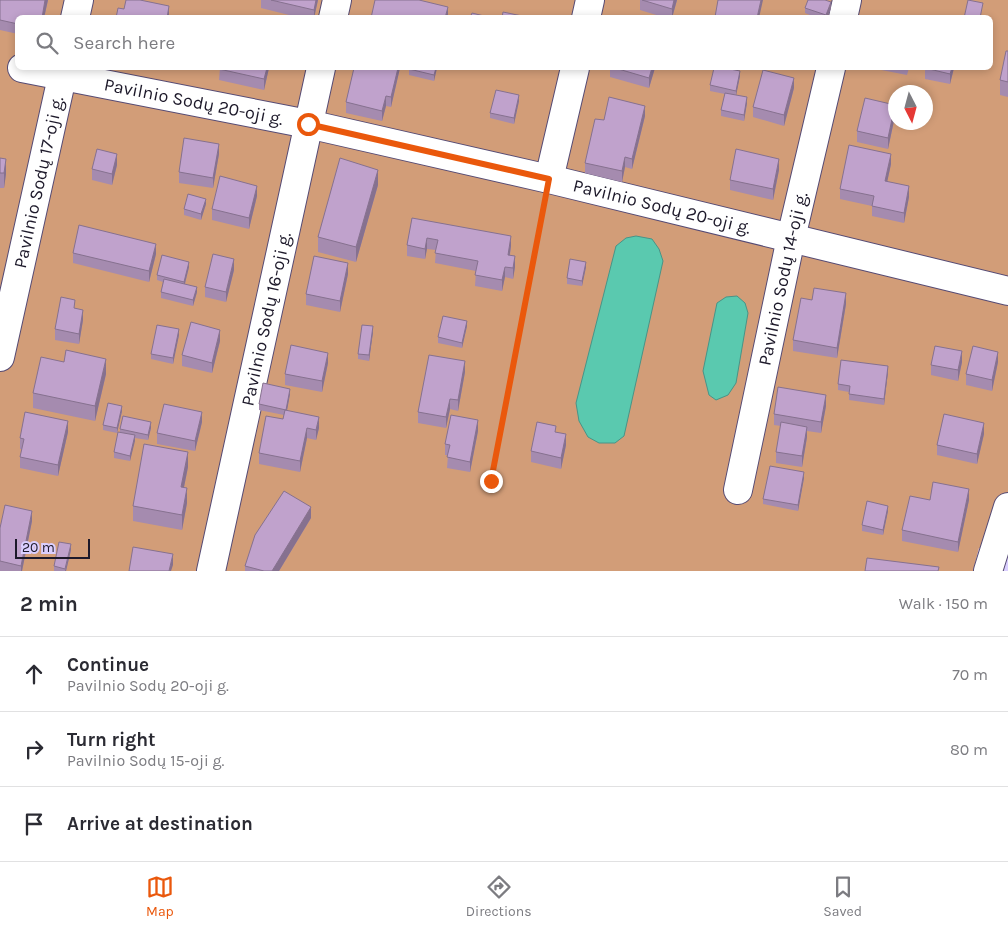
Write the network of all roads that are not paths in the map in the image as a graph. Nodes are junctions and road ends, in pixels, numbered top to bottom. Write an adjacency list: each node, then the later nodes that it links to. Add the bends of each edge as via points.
1 (79, 0): 5 (street)
2 (337, 0): 6 (street)
3 (590, 0): 7 (street)
4 (847, 0): 8 (street)
5 (76, 15)
6 (334, 15)
7 (587, 15)
8 (844, 15)
9 (0, 63): 10 (street)
10 (15, 66)
11 (42, 70): 15 (street, Pavilnio Sodų 20-oji g.)
12 (322, 70): 16 (street, Pavilnio Sodų 16-oji g.)
13 (575, 70): 17 (street)
14 (831, 70): 18 (street, Pavilnio Sodų 14-oji g.)
15 (63, 72): 16 (street, Pavilnio Sodų 20-oji g.); 20 (street, Pavilnio Sodų 17-oji g.)
16 (308, 124): 17 (street, Pavilnio Sodų 20-oji g.); 23 (street, Pavilnio Sodų 16-oji g.)
17 (549, 179): 18 (street, Pavilnio Sodų 20-oji g.)
18 (791, 238): 19 (street, Pavilnio Sodų 20-oji g.); 21 (street, Pavilnio Sodų 14-oji g.)
19 (1008, 291)
20 (0, 357)
21 (738, 490)
22 (1008, 507): 24 (street)
23 (210, 571)
24 (988, 571)

